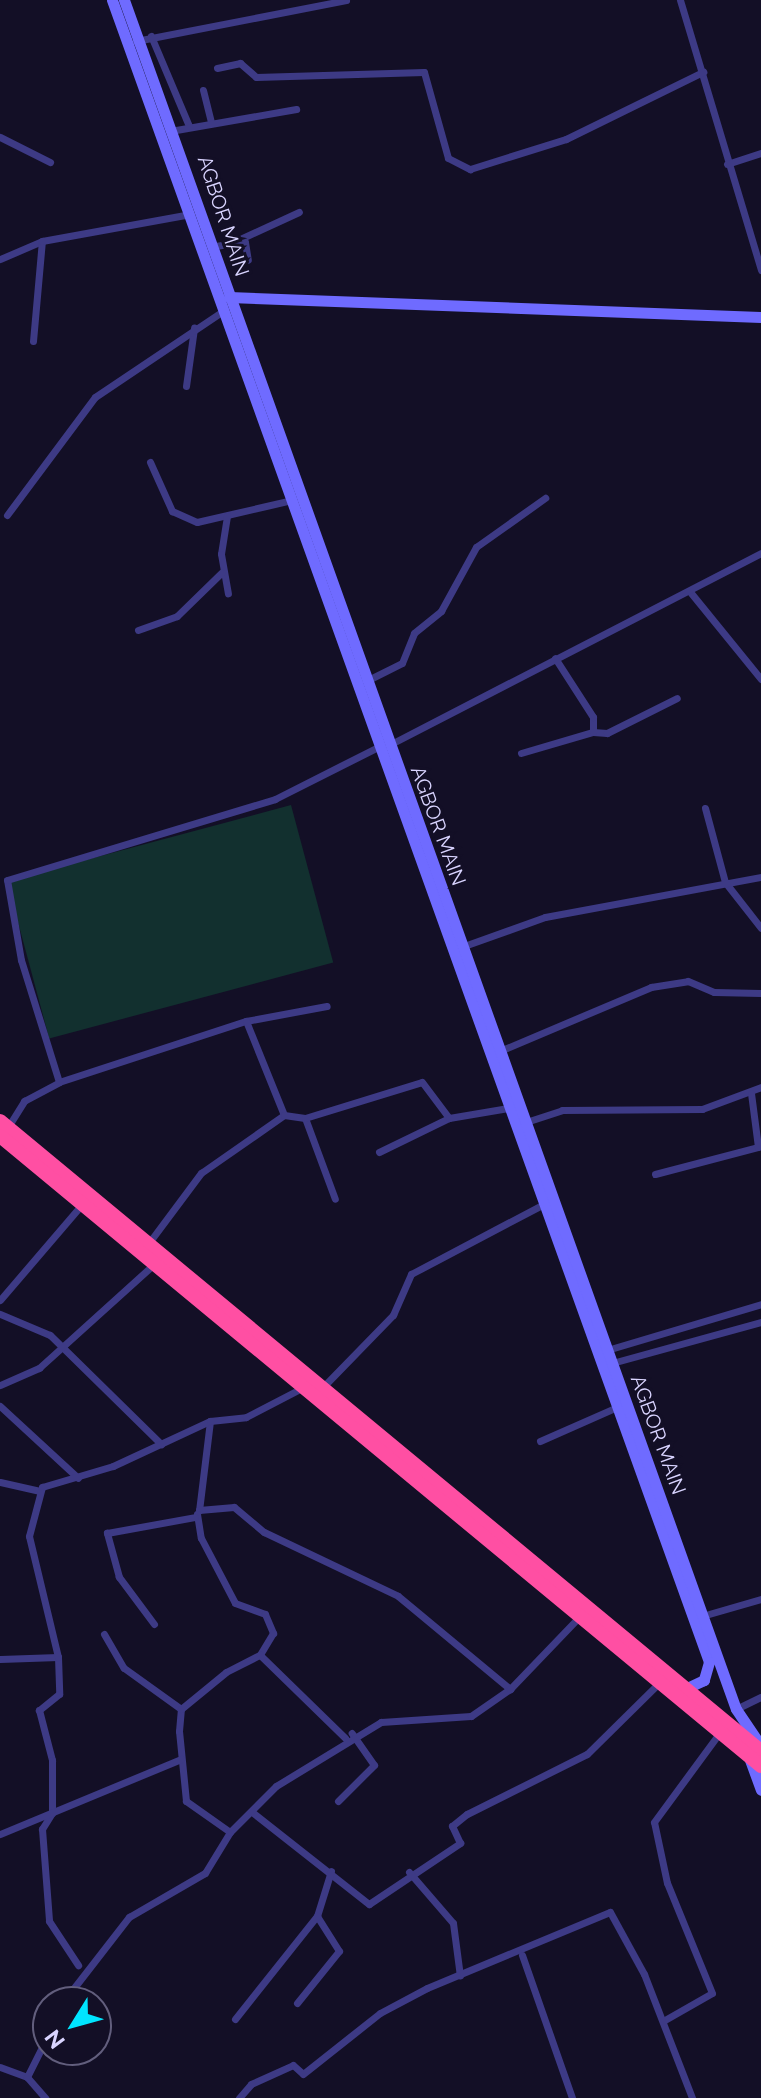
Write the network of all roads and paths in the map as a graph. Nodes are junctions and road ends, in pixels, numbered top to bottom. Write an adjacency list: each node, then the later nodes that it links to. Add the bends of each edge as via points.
1 (112, 0): 19 (main road, AGBOR MAIN)
2 (124, 0): 6 (main road, AGBOR MAIN)
3 (346, 0): 5 (street)
4 (682, 1): 8 (street)
5 (151, 36): 6 (street); 12 (street)
6 (136, 41): 13 (main road, AGBOR MAIN)
7 (217, 68): 8 (street, via 240,63 256,77 424,72 448,158 470,169 566,139)
8 (703, 72): 17 (street)
9 (203, 90): 11 (street)
10 (296, 109): 11 (street)
11 (211, 122): 12 (street)
12 (189, 126): 13 (street)
13 (176, 130): 22 (main road, AGBOR MAIN)
14 (0, 137): 16 (street)
15 (761, 153): 17 (street)
16 (50, 162)
17 (727, 164): 25 (street)
18 (299, 212): 20 (street)
19 (191, 214): 21 (street); 27 (main road, AGBOR MAIN)
20 (238, 240): 22 (street); 24 (street, via 251,248)
21 (42, 241): 23 (street); 30 (street)
22 (215, 246): 26 (main road, AGBOR MAIN)
23 (0, 259)
24 (248, 260)
25 (761, 270)
26 (229, 297): 28 (main road); 32 (main road, AGBOR MAIN)
27 (223, 311): 29 (street); 32 (main road, AGBOR MAIN)
28 (761, 317)
29 (194, 328): 31 (street); 36 (street, via 95,397)
30 (33, 341)
31 (186, 386)
32 (263, 404): 35 (main road, AGBOR MAIN); 45 (main road, AGBOR MAIN)
33 (150, 462): 37 (street, via 172,511 197,522)
34 (545, 498): 45 (street, via 476,547 441,611 414,633 402,663)
35 (292, 500): 37 (street); 48 (main road, AGBOR MAIN)
36 (7, 515)
37 (227, 516): 39 (street)
38 (761, 553): 41 (street)
39 (221, 573): 40 (street); 42 (street, via 177,616)
40 (228, 593)
41 (691, 593): 43 (street); 44 (street)
42 (138, 630)
43 (555, 658): 47 (street, via 593,717); 48 (street)
44 (761, 679)
45 (366, 681): 48 (main road, AGBOR MAIN)
46 (677, 698): 47 (street, via 607,733)
47 (593, 732): 49 (street)
48 (385, 746): 54 (main road, AGBOR MAIN); 59 (street, via 275,799 7,880 21,960); 62 (main road, AGBOR MAIN)
49 (521, 753)
50 (705, 808): 52 (street)
51 (761, 877): 52 (street)
52 (725, 882): 53 (street); 54 (street, via 545,917)
53 (761, 928)
54 (464, 946): 58 (main road, AGBOR MAIN)
55 (761, 993): 58 (street, via 714,992 688,981 651,987)
56 (327, 1006): 57 (street)
57 (246, 1021): 59 (street); 63 (street)
58 (502, 1050): 66 (main road, AGBOR MAIN)
59 (59, 1082): 67 (street, via 24,1101)
60 (761, 1087): 61 (street)
61 (751, 1093): 66 (street, via 702,1109 562,1110); 69 (street, via 758,1147)
62 (508, 1108): 65 (street); 72 (main road, AGBOR MAIN)
63 (284, 1115): 64 (street); 73 (street, via 201,1173)
64 (305, 1118): 65 (street, via 422,1082); 70 (street)
65 (449, 1118): 68 (street)
66 (526, 1122): 80 (main road, AGBOR MAIN)
67 (3, 1128): 71 (highway); 73 (highway)
68 (379, 1152)
69 (655, 1174)
70 (335, 1199)
71 (83, 1203): 73 (highway); 75 (street)
72 (544, 1204): 84 (street, via 411,1274 393,1315); 86 (main road, AGBOR MAIN)
73 (145, 1248): 74 (highway); 84 (highway)
74 (154, 1264): 79 (street); 83 (highway)
75 (0, 1300)
76 (761, 1304): 80 (street)
77 (0, 1314): 79 (street, via 50,1335)
78 (761, 1322): 81 (street)
79 (62, 1348): 82 (street); 89 (street)
80 (607, 1350): 81 (main road, AGBOR MAIN)
81 (612, 1363): 95 (main road, AGBOR MAIN)
82 (0, 1385)
83 (302, 1388): 87 (street, via 246,1417); 96 (highway)
84 (322, 1388): 105 (highway)
85 (0, 1406): 90 (street)
86 (617, 1407): 88 (street); 97 (main road, AGBOR MAIN)
87 (210, 1421): 89 (street); 93 (street)
88 (540, 1441)
89 (161, 1444): 90 (street)
90 (78, 1478): 92 (street)
91 (0, 1482): 92 (street)
92 (40, 1491): 101 (street, via 29,1536)
93 (197, 1513): 98 (street, via 107,1533 119,1577); 100 (street, via 235,1603 265,1614 273,1633); 104 (street, via 234,1507 264,1532 398,1596)
94 (761, 1599): 95 (street)
95 (707, 1615): 97 (street); 108 (main road, AGBOR MAIN)
96 (580, 1616): 103 (highway); 104 (street)
97 (693, 1619): 105 (main road, AGBOR MAIN, via 709,1662 704,1680)
98 (154, 1624)
99 (104, 1634): 107 (street, via 124,1668)
100 (260, 1655): 107 (street); 110 (street)
101 (58, 1657): 102 (street); 117 (street, via 59,1694 39,1710 52,1760)
102 (0, 1659)
103 (659, 1683): 109 (highway); 121 (street, via 587,1754 467,1814 452,1826 460,1843)
104 (510, 1689): 110 (street, via 455,1720 381,1722)
105 (685, 1689): 111 (highway)
106 (761, 1697): 108 (street)
107 (181, 1709): 112 (street)
108 (736, 1709): 111 (main road, AGBOR MAIN)
109 (720, 1732): 111 (highway); 129 (street, via 654,1822 667,1883 712,1993)
110 (349, 1736): 115 (street, via 374,1765); 116 (street)
111 (757, 1751): 113 (highway); 114 (main road, AGBOR MAIN)
112 (181, 1759): 117 (street); 118 (street, via 186,1801)
113 (761, 1766)
114 (761, 1790)
115 (338, 1801)
116 (252, 1812): 118 (street); 120 (street)
117 (52, 1813): 119 (street); 124 (street, via 42,1829 49,1921)
118 (230, 1832): 126 (street, via 205,1873 129,1917)
119 (0, 1834)
120 (331, 1871): 121 (street, via 369,1904); 122 (street)
121 (409, 1872): 125 (street, via 453,1923)
122 (317, 1916): 127 (street, via 339,1951); 128 (street)
123 (522, 1955): 125 (street); 129 (street, via 610,1912); 135 (street)
124 (78, 1965)
125 (460, 1976): 134 (street, via 380,2013 303,2074 293,2065 251,2084)
126 (75, 1986)
127 (297, 2003)
128 (235, 2019)
129 (663, 2021): 136 (street)
130 (32, 2066): 132 (street)
131 (0, 2067): 132 (street)
132 (27, 2077): 133 (street)
133 (45, 2098)
134 (239, 2098)
135 (572, 2098)
136 (692, 2098)

